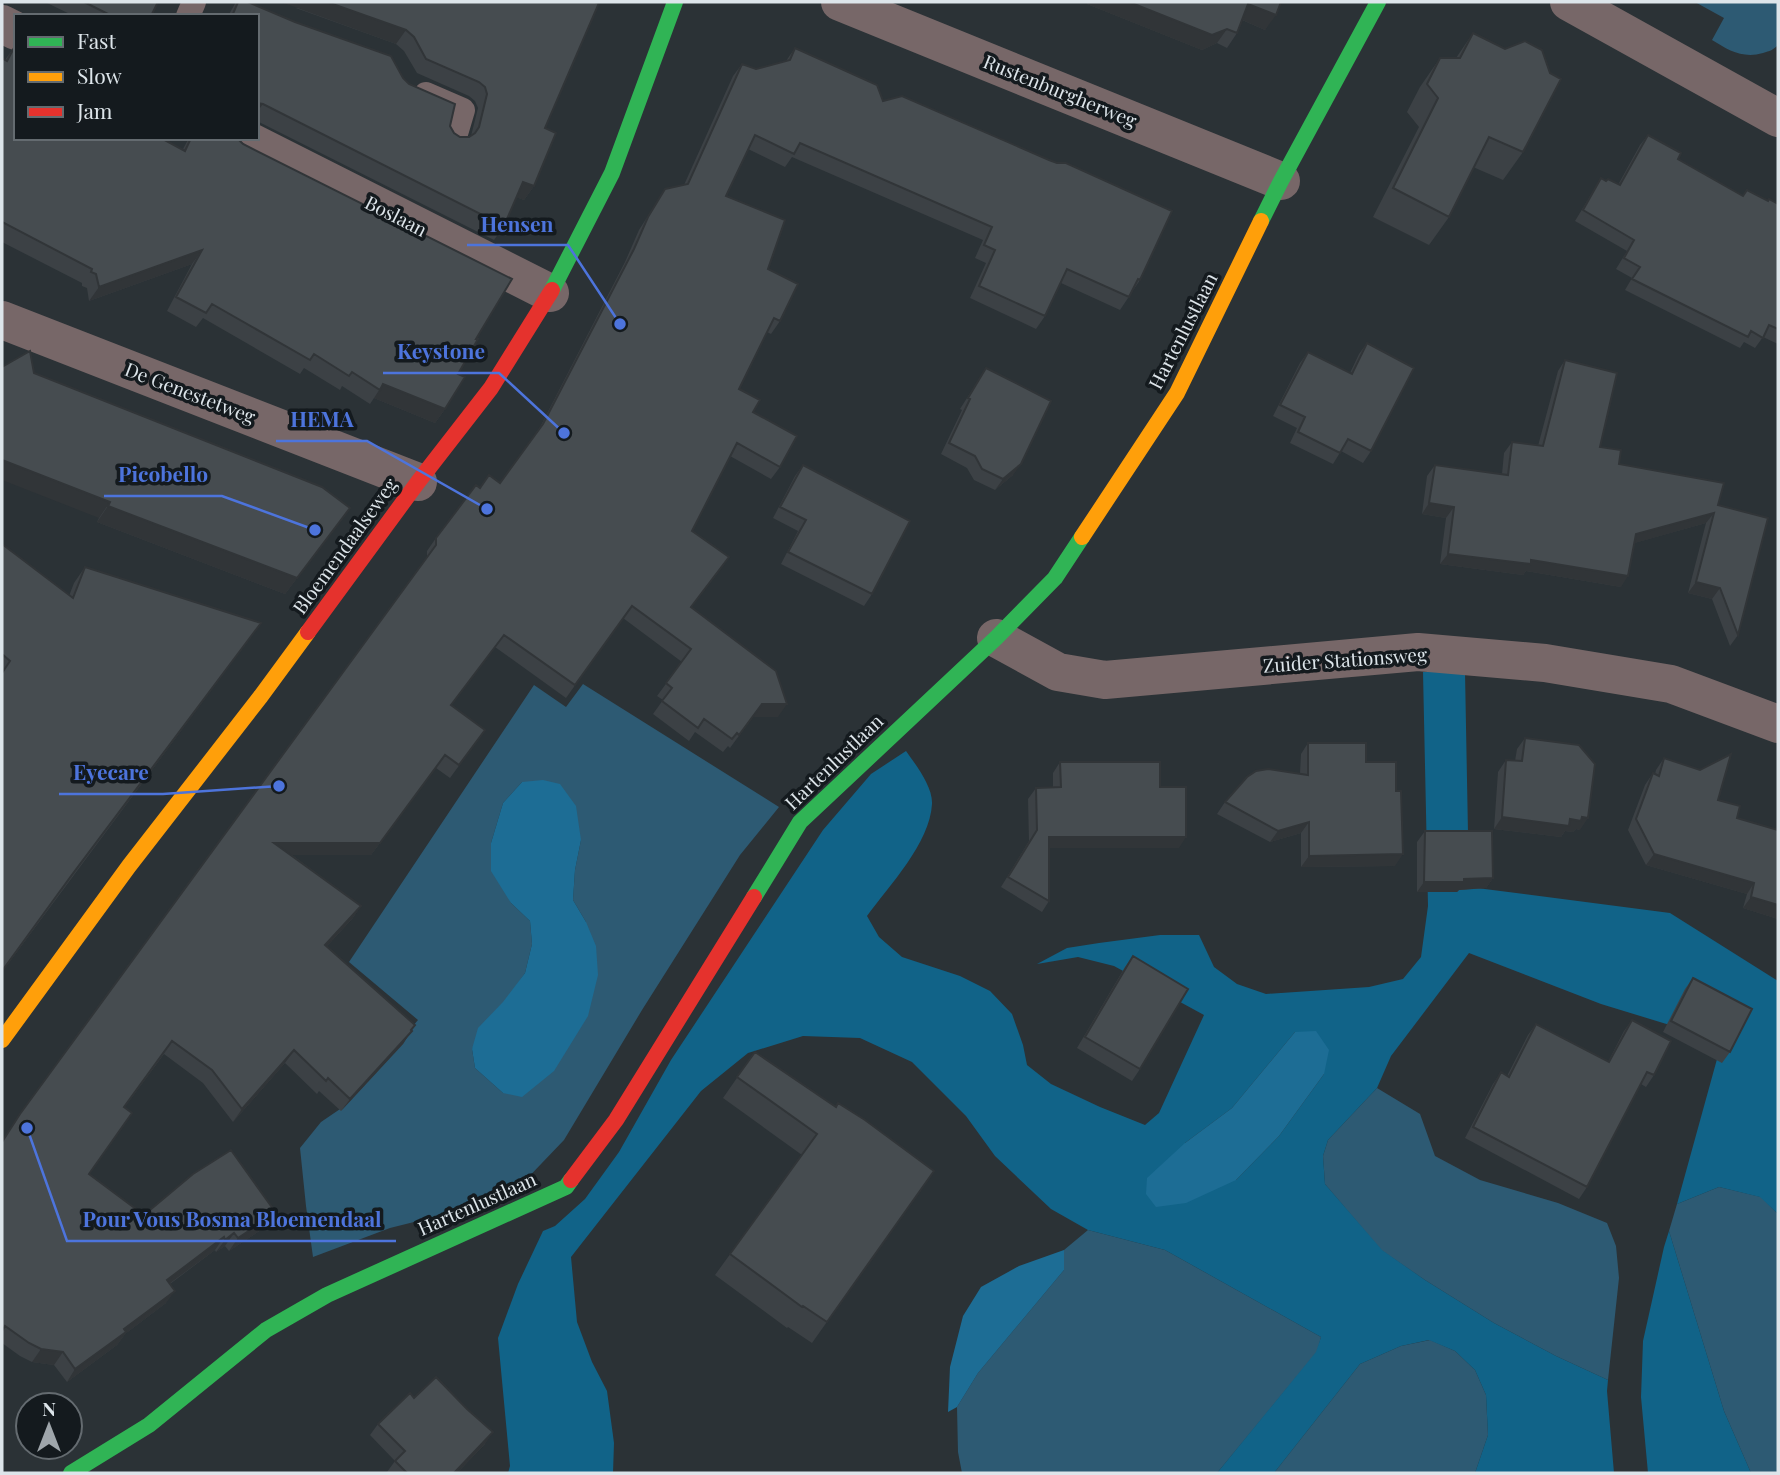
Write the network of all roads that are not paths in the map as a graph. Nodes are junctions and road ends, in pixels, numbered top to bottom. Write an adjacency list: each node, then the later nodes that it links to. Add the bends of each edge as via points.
1 (675, 2): 10 (street, Bloemendaalseweg, via 612,173)
2 (840, 2): 9 (street, Rustenburgherweg)
3 (1378, 2): 9 (street, Hartenlustlaan)
4 (1569, 2): 6 (street)
5 (406, 85): 7 (lane, via 463,110)
6 (1777, 115)
7 (455, 137)
8 (247, 140): 10 (street, Boslaan)
9 (1280, 181): 13 (street, Hartenlustlaan, via 1177,394 1055,578)
10 (550, 293): 12 (street, Bloemendaalseweg, via 491,388)
11 (2, 320): 12 (street, De Genestetweg)
12 (418, 481): 15 (street, Bloemendaalseweg)
13 (996, 638): 14 (street, Zuider Stationsweg, via 1058,672 1105,680 1418,652 1545,663 1671,684); 16 (street, Hartenlustlaan, via 800,822 616,1120 566,1187 327,1295 278,1323 149,1425)
14 (1778, 724)
15 (2, 1040)
16 (71, 1473)

